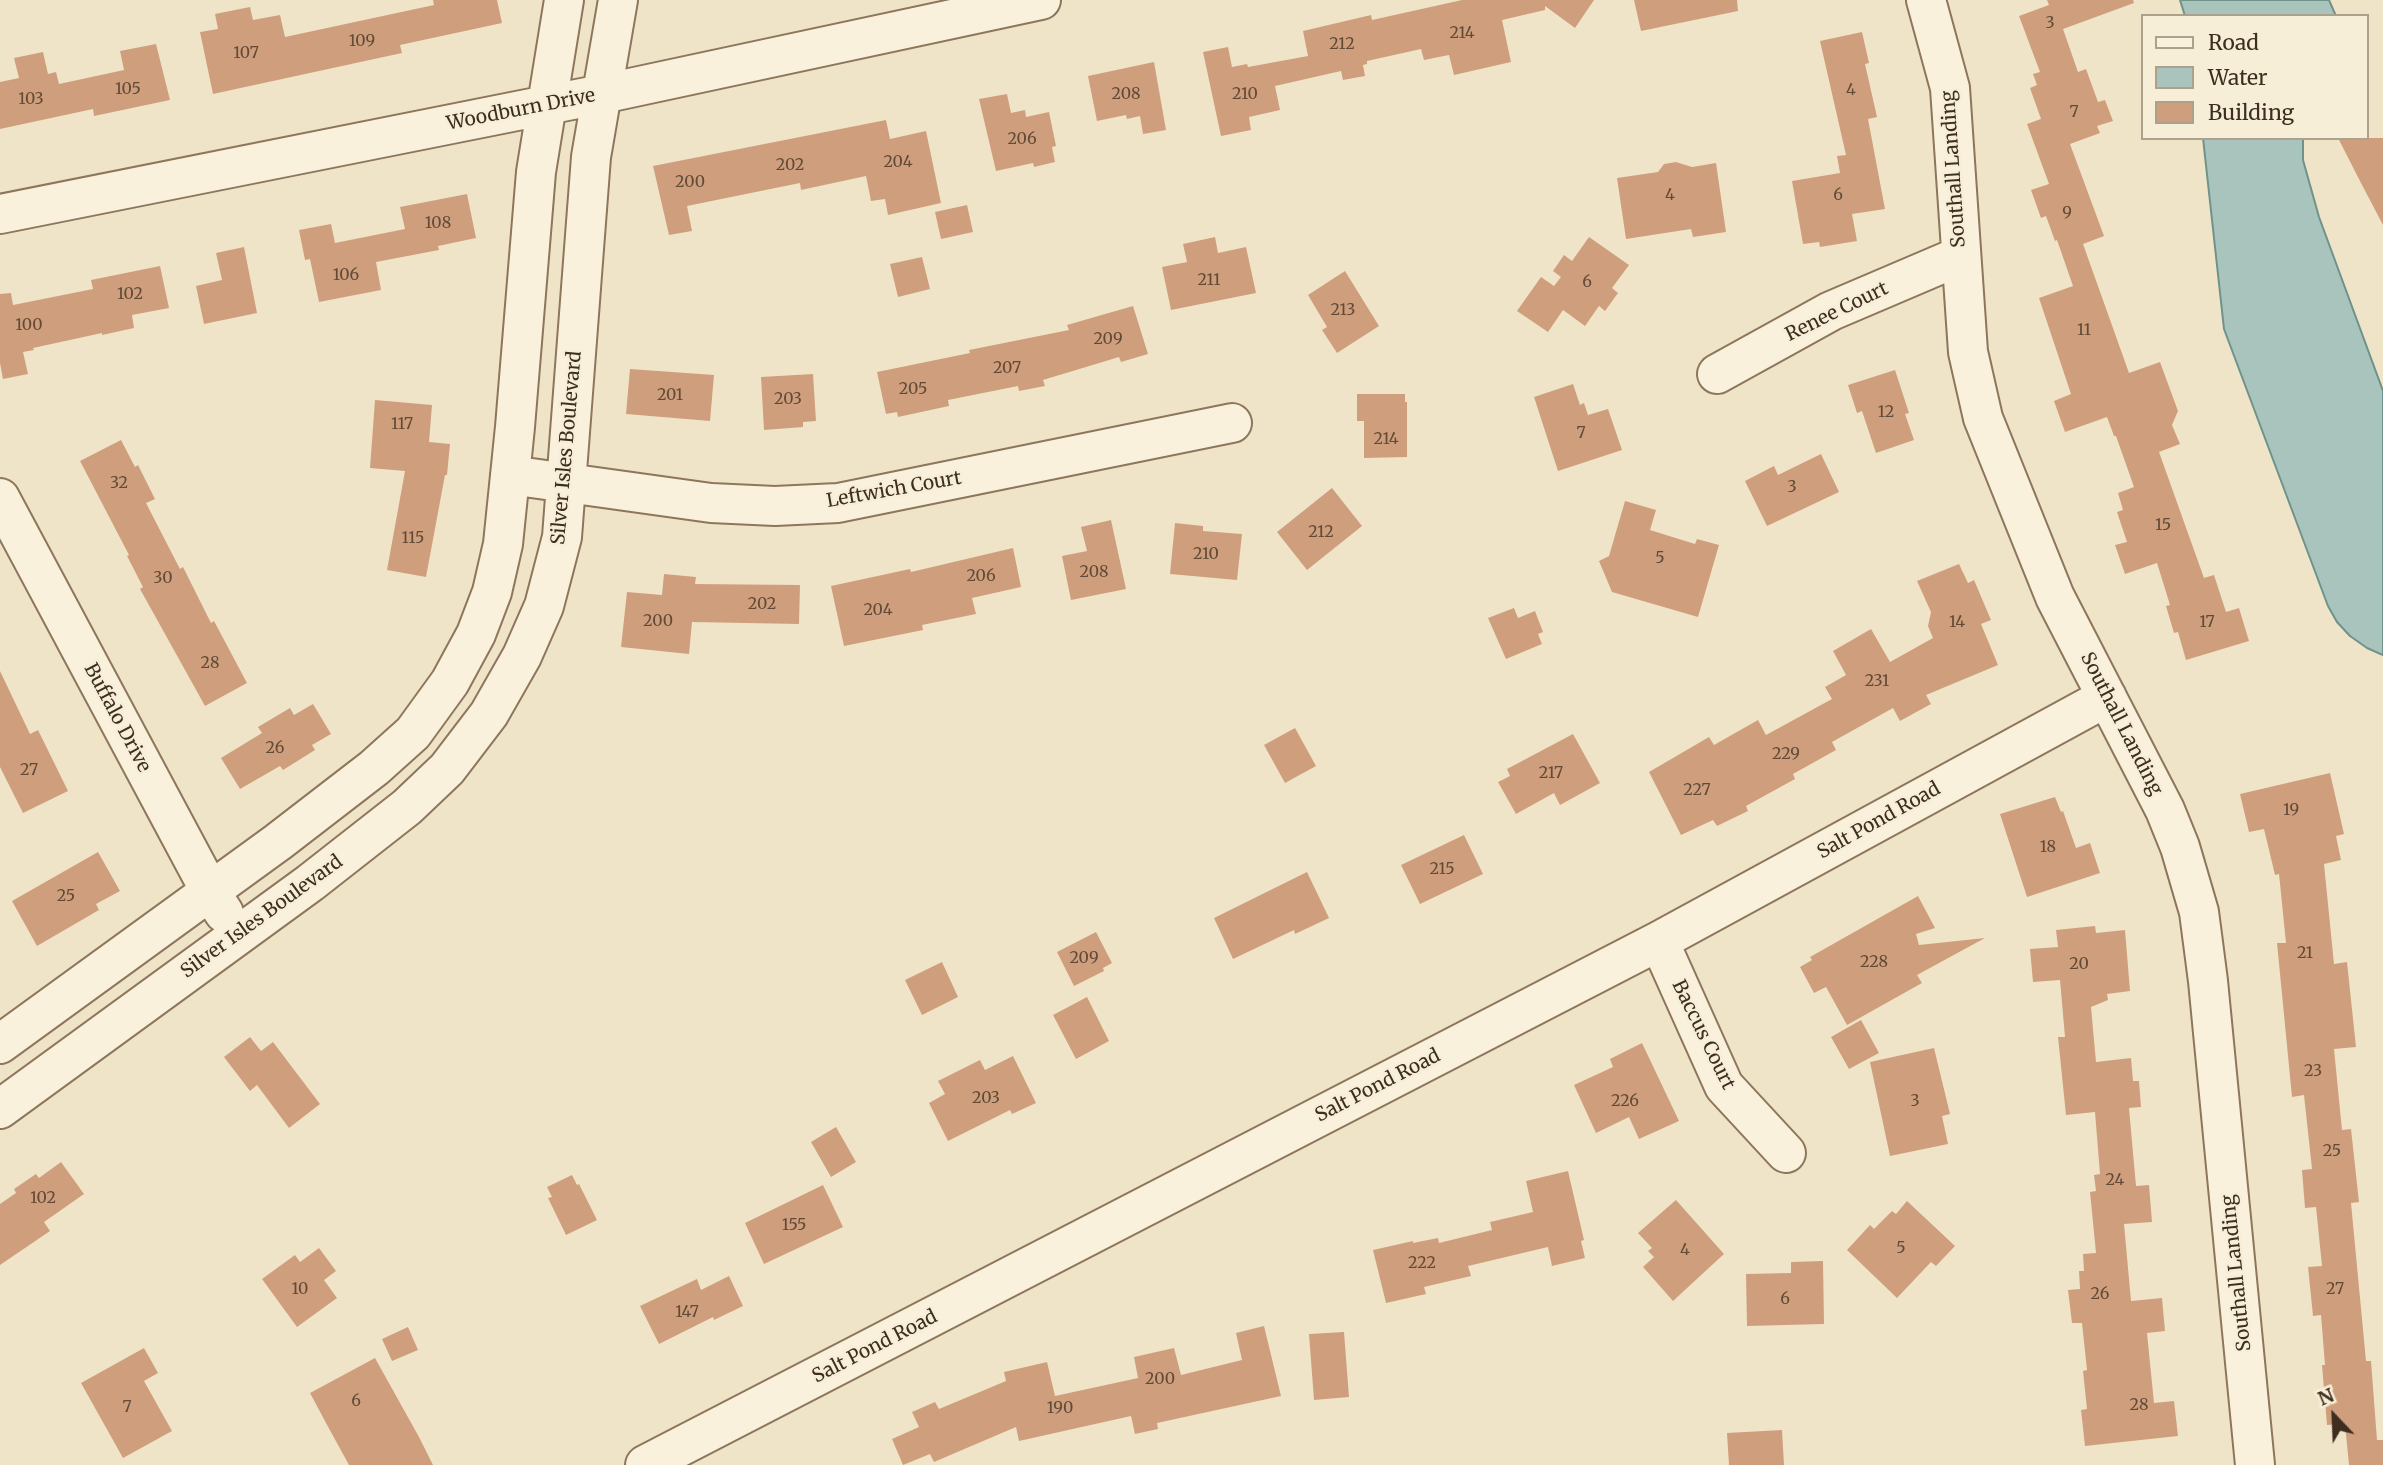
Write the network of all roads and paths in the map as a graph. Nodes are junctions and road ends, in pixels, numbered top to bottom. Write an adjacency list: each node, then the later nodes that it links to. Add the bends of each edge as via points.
1 (564, 0): 6 (street)
2 (618, 0): 5 (street, Silver Isles Boulevard)
3 (1041, 0): 5 (street, Woodburn Drive)
4 (1926, 0): 8 (street, Southall Landing, via 1950,88)
5 (602, 94): 6 (street, Woodburn Drive); 12 (street, Silver Isles Boulevard, via 591,157)
6 (547, 104): 7 (street, Woodburn Drive); 11 (street, via 536,172)
7 (0, 214)
8 (1960, 256): 9 (street, Renee Court, via 1831,311); 14 (street, Southall Landing, via 1968,352 1983,418 2055,597)
9 (1717, 374)
10 (1233, 423): 12 (street, Leftwich Court, via 838,503 711,503)
11 (510, 475): 12 (street, Leftwich Court); 15 (street, via 503,544 492,592 450,682 428,713 374,768)
12 (566, 482): 16 (street, Silver Isles Boulevard, via 562,537 544,606 489,714 447,769 407,807)
13 (0, 498): 15 (street, Buffalo Drive)
14 (2107, 697): 17 (street, Salt Pond Road); 22 (street, Southall Landing, via 2165,810 2199,912)
15 (210, 891): 16 (street, Buffalo Drive); 18 (street)
16 (239, 935): 19 (street, Silver Isles Boulevard)
17 (1659, 941): 20 (street, Baccus Court, via 1724,1086); 21 (street, Salt Pond Road)
18 (0, 1044)
19 (0, 1109)
20 (1786, 1153)
21 (645, 1465)
22 (2255, 1465)

